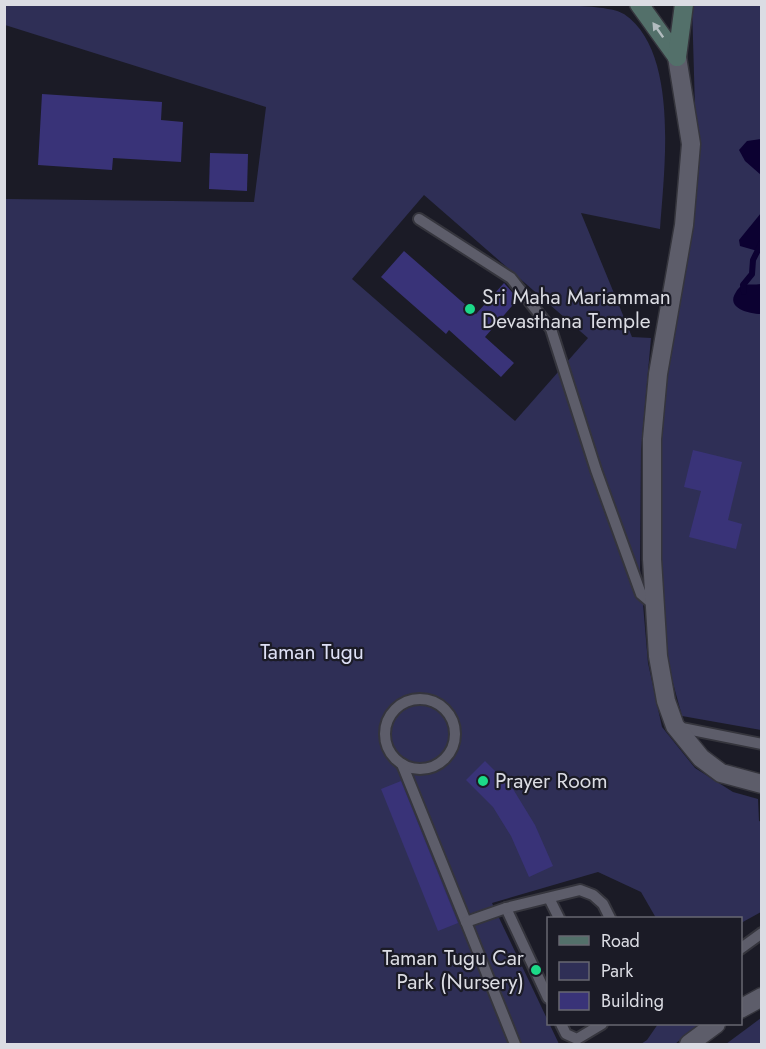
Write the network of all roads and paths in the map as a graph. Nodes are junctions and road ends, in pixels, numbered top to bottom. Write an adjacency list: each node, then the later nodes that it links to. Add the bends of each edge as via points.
1 (639, 4): 3 (street, one-way to 1)
2 (684, 4): 3 (street)
3 (677, 57): 5 (street, via 691,144 684,225 658,374 652,439)
4 (420, 219): 5 (lane, via 511,278 551,329 641,594)
5 (655, 606): 6 (street, via 658,656)
6 (675, 726): 7 (lane); 9 (street, via 701,758 721,773)
7 (762, 744)
8 (402, 764): 8 (lane, via 394,758 385,740 392,712 418,698 438,703 455,727 456,738 448,756 432,768); 14 (lane)
9 (762, 784)
10 (549, 898): 11 (lane); 12 (lane); 13 (lane, via 580,890 603,904)
11 (506, 908): 14 (lane); 17 (lane)
12 (558, 917)
13 (610, 917)
14 (465, 922): 23 (lane)
15 (762, 933): 16 (lane)
16 (742, 948)
17 (547, 994)
18 (762, 997): 19 (street)
19 (742, 1008)
20 (562, 1025): 21 (lane, via 566,1034 577,1039)
21 (599, 1025)
22 (713, 1025): 24 (street)
23 (514, 1044)
24 (689, 1044)

